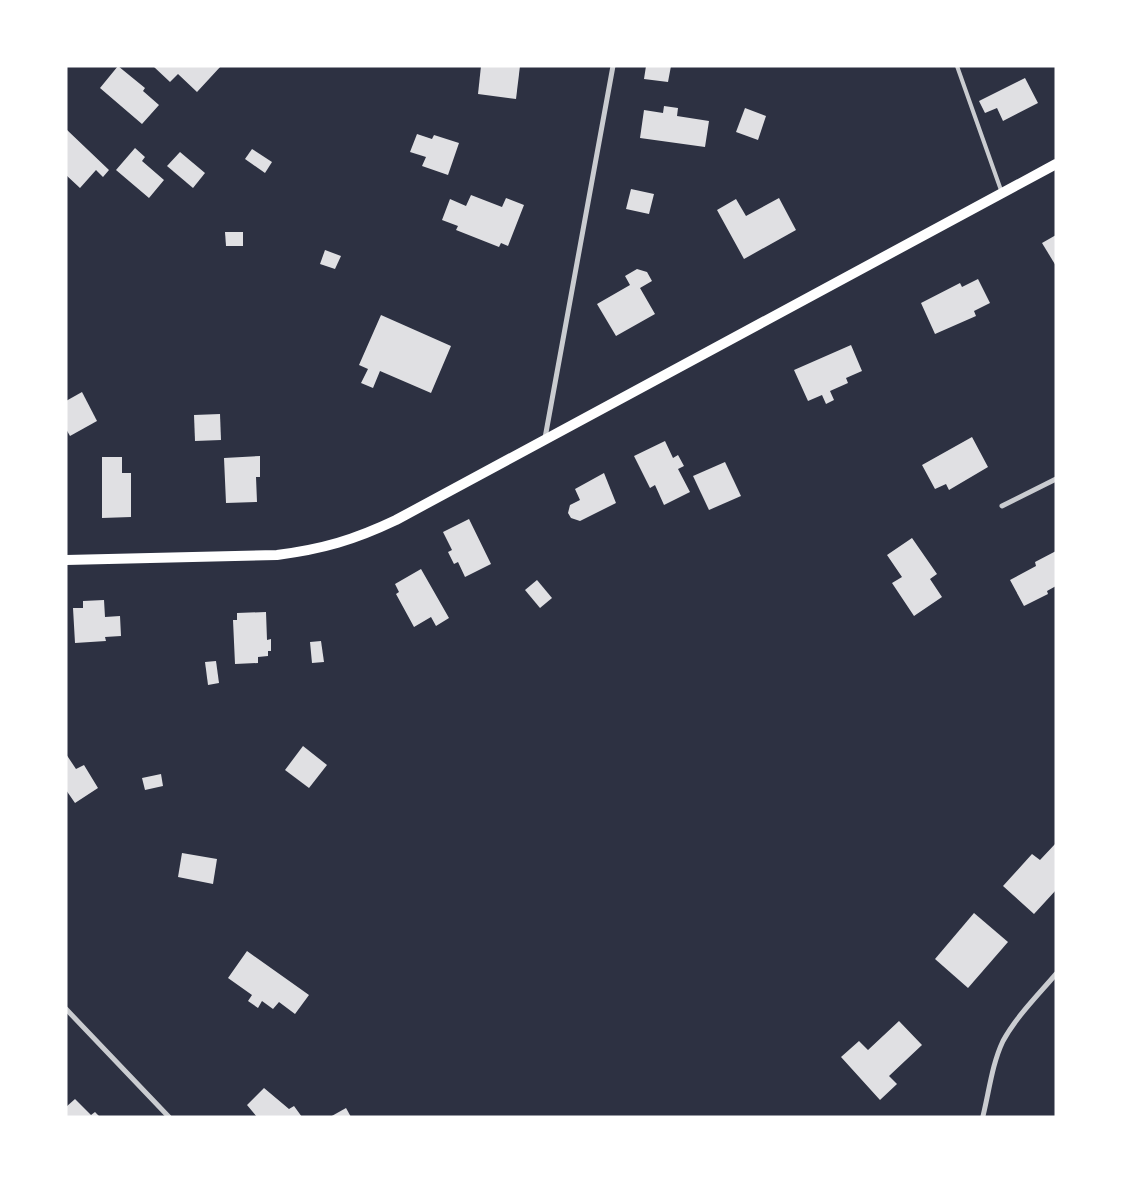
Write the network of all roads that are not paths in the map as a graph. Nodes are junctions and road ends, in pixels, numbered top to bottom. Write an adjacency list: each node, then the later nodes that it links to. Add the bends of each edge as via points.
1 (613, 66): 5 (street)
2 (957, 66): 4 (lane)
3 (1056, 164): 4 (main road)
4 (1002, 193): 5 (main road)
5 (545, 439): 8 (main road, via 396,520 338,544 277,555)
6 (1056, 479): 7 (street)
7 (1002, 506)
8 (66, 560)
9 (1056, 974): 11 (street, via 1004,1040)
10 (66, 1010): 12 (street)
11 (983, 1116)
12 (169, 1117)

